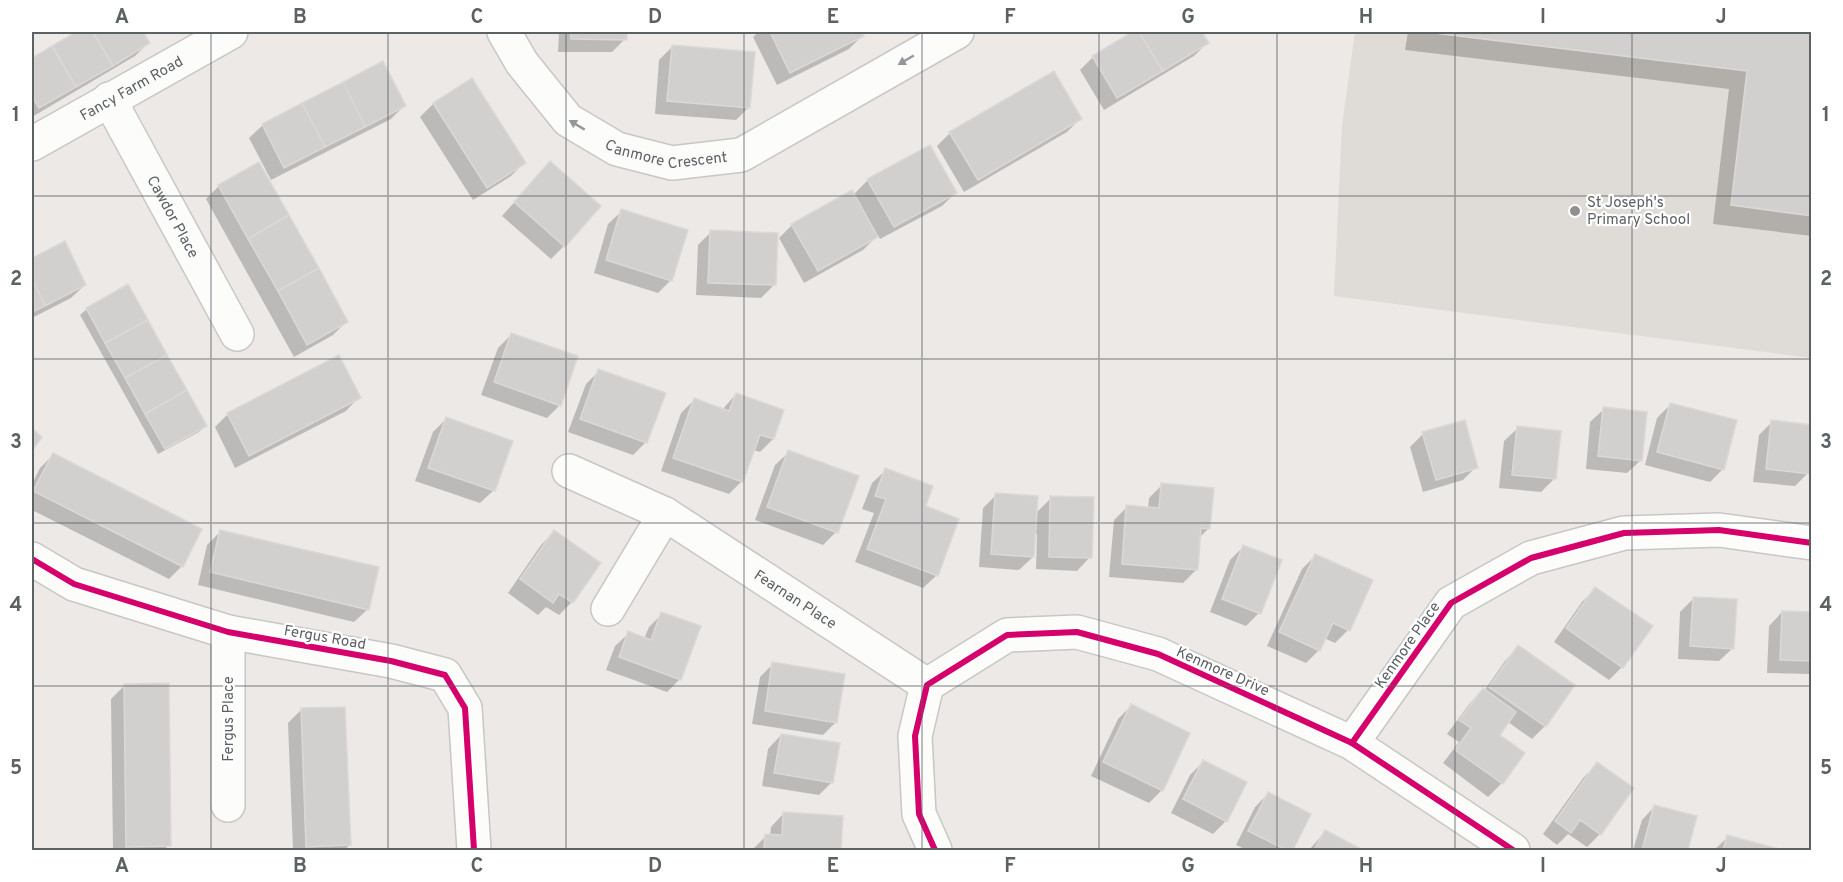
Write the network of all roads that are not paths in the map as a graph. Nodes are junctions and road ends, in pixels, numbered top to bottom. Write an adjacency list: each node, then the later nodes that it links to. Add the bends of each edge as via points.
1 (231, 32): 4 (street, Fancy Farm Road)
2 (504, 32): 3 (street, Canmore Crescent, one-way to 2, via 741,155 672,163 616,149 568,120 522,63)
3 (957, 32)
4 (109, 99): 5 (street, Fancy Farm Road); 6 (street, Cawdor Place)
5 (32, 144)
6 (237, 334)
7 (570, 471): 8 (street, Fearnan Place)
8 (665, 514): 11 (street); 13 (street, Fearnan Place)
9 (1812, 543): 14 (street, Kenmore Place, via 1719,530 1624,533 1531,558 1451,603)
10 (32, 559): 12 (street, Fergus Road, via 74,584)
11 (608, 609)
12 (228, 632): 15 (street, Fergus Place); 16 (street, Fergus Road, via 391,661 445,675 465,708)
13 (927, 685): 14 (street, Kenmore Drive, via 1007,634 1077,632 1158,654); 17 (street, via 915,736 919,814)
14 (1352, 743): 18 (street, Kenmore Drive)
15 (228, 805)
16 (474, 850)
17 (935, 850)
18 (1513, 850)

